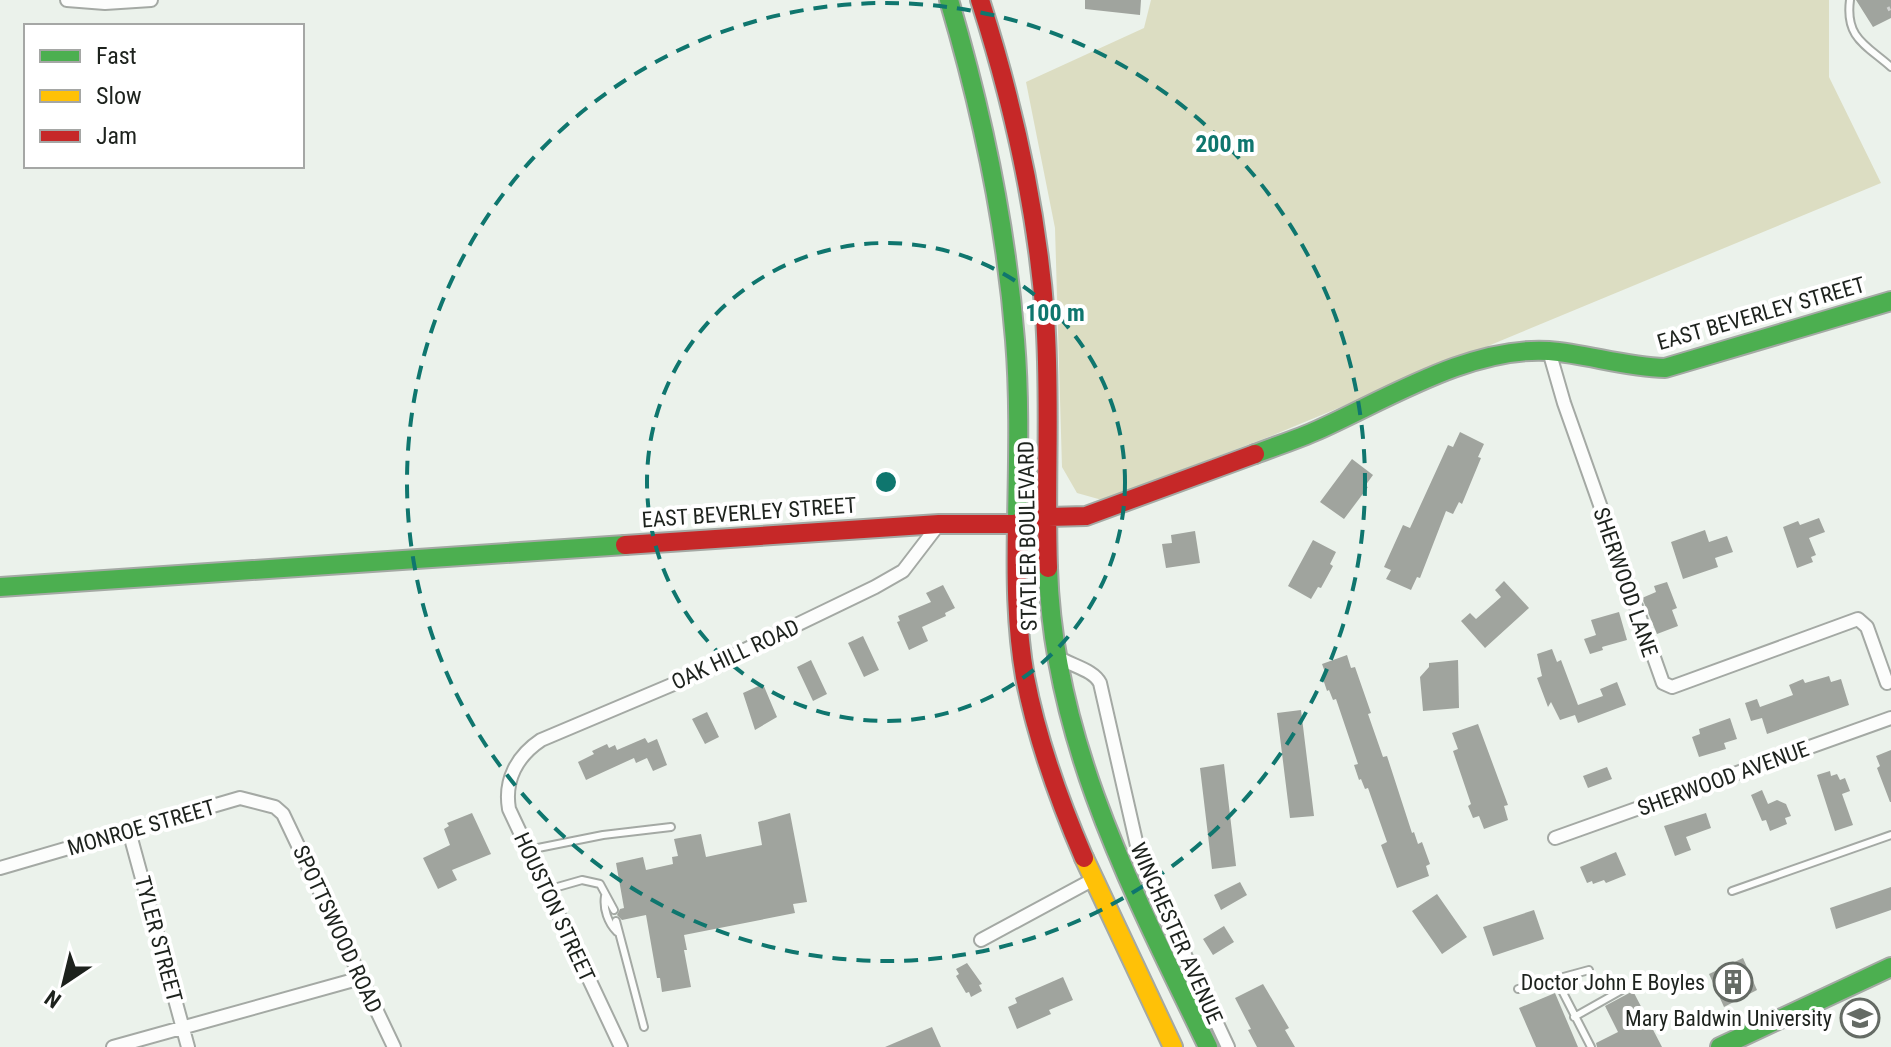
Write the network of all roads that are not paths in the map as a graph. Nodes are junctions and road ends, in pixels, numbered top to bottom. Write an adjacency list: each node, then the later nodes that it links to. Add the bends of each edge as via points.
1 (67, 0): 2 (street)
2 (151, 0)
3 (949, 0): 11 (main road, STATLER BOULEVARD, via 980,107 1003,222 1018,394)
4 (980, 0): 9 (main road, STATLER BOULEVARD, via 1021,155 1041,279)
5 (1850, 0): 6 (lane, via 1851,30)
6 (1891, 67)
7 (1891, 301): 8 (main road, EAST BEVERLEY STREET, via 1665,368)
8 (1549, 351): 9 (main road, EAST BEVERLEY STREET, via 1472,362 1314,432 1105,511); 14 (street, SHERWOOD LANE, via 1663,683 1672,687 1858,619 1867,627)
9 (1048, 517): 11 (main road, EAST BEVERLEY STREET); 13 (main road, STATLER BOULEVARD)
10 (939, 524): 11 (main road, EAST BEVERLEY STREET); 12 (main road, EAST BEVERLEY STREET); 16 (street, OAK HILL ROAD, via 903,571 875,587 676,683 541,740)
11 (1016, 524): 24 (main road, STATLER BOULEVARD, via 1025,676 1050,771)
12 (0, 587)
13 (1055, 655): 46 (main road, STATLER BOULEVARD, via 1089,789); 47 (street, WINCHESTER AVENUE, via 1088,670 1100,683 1140,859)
14 (1887, 683)
15 (1891, 718): 21 (street, SHERWOOD AVENUE)
16 (516, 764): 22 (street, HOUSTON STREET, via 508,803)
17 (280, 812): 19 (street, MONROE STREET, via 240,798); 34 (street, SPOTTSWOOD ROAD)
18 (671, 827): 22 (lane)
19 (129, 831): 23 (street, MONROE STREET); 40 (street, TYLER STREET)
20 (1891, 835): 26 (lane)
21 (1555, 838)
22 (528, 850): 25 (street, HOUSTON STREET)
23 (0, 868)
24 (1094, 879): 31 (street); 45 (main road, STATLER BOULEVARD)
25 (547, 890): 27 (lane, via 582,880 600,884); 44 (street, HOUSTON STREET)
26 (1732, 891)
27 (605, 893): 28 (lane); 30 (lane, via 610,925)
28 (614, 910)
29 (616, 921): 30 (lane)
30 (620, 935): 39 (lane)
31 (981, 940)
32 (1891, 967): 49 (main road)
33 (1589, 970): 35 (lane)
34 (361, 978): 40 (street); 43 (street, SPOTTSWOOD ROAD)
35 (1556, 979): 36 (lane); 38 (lane)
36 (1518, 989)
37 (1622, 990): 38 (lane)
38 (1574, 1017): 48 (lane)
39 (644, 1027)
40 (183, 1029): 41 (street); 42 (street, TYLER STREET)
41 (113, 1047)
42 (188, 1047)
43 (394, 1047)
44 (621, 1047)
45 (1173, 1047)
46 (1208, 1047)
47 (1228, 1047)
48 (1591, 1047)
49 (1720, 1047)

